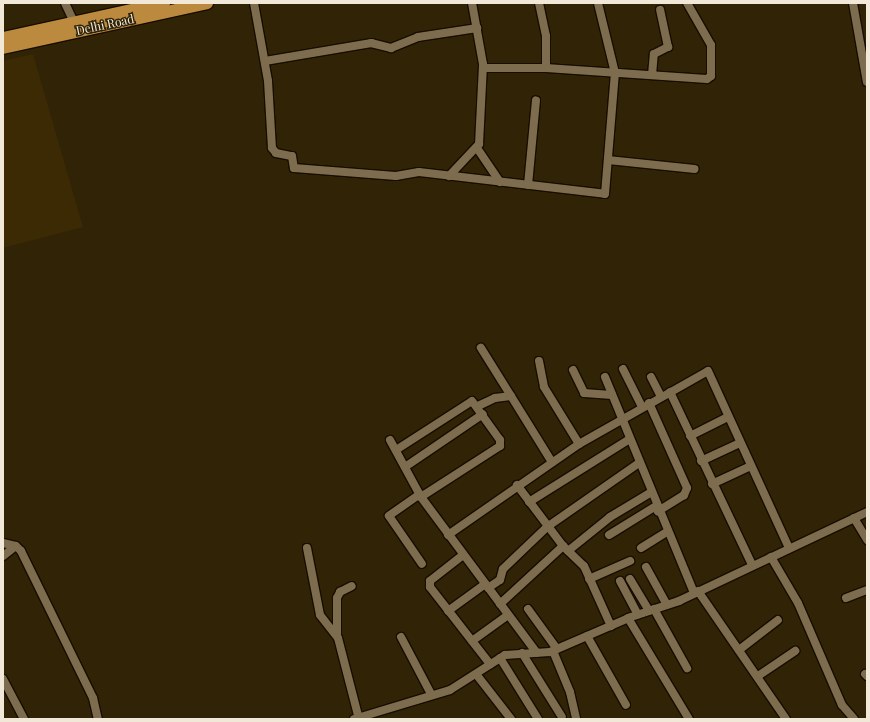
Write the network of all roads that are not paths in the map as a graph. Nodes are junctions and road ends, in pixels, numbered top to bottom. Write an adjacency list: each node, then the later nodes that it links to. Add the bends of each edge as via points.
1 (65, 3): 11 (street)
2 (207, 3): 14 (main road, Delhi Road)
3 (254, 3): 15 (street)
4 (472, 3): 12 (street)
5 (539, 3): 17 (street, via 546,36)
6 (598, 3): 18 (street)
7 (687, 3): 19 (street, via 711,45 711,76 707,79)
8 (853, 3): 20 (street)
9 (158, 4): 11 (main road)
10 (660, 10): 19 (street, via 668,47 654,54)
11 (74, 22): 13 (main road)
12 (477, 28): 15 (street, via 418,37 391,48 371,44); 16 (street)
13 (3, 38)
14 (3, 48)
15 (264, 61): 25 (street, via 272,148 276,153 292,156 294,168 329,174 396,176 419,172)
16 (484, 68): 17 (street); 22 (street)
17 (546, 68): 18 (street)
18 (615, 73): 19 (street); 23 (street)
19 (652, 75)
20 (867, 82)
21 (536, 100): 27 (street)
22 (477, 148): 25 (street); 26 (street)
23 (608, 160): 24 (street); 27 (street, via 606,194)
24 (695, 169)
25 (449, 176): 26 (street)
26 (500, 182): 27 (street)
27 (528, 185)
28 (481, 348): 36 (street)
29 (539, 362): 47 (street, via 544,387)
30 (623, 369): 38 (street)
31 (573, 370): 35 (street, via 584,393)
32 (605, 377): 35 (street)
33 (652, 377): 37 (street)
34 (670, 392): 37 (street); 41 (street, via 708,371); 43 (street)
35 (612, 395): 42 (street)
36 (511, 396): 39 (street, via 495,398); 50 (street)
37 (661, 397): 38 (street)
38 (645, 405): 42 (street); 59 (street, via 687,488 684,495)
39 (478, 406): 40 (street); 48 (street, via 471,402)
40 (483, 414): 53 (street); 57 (street, via 500,446)
41 (728, 417): 43 (street); 46 (street)
42 (621, 419): 44 (street); 47 (street)
43 (690, 436): 49 (street)
44 (630, 439): 51 (street); 58 (street)
45 (390, 440): 48 (street)
46 (740, 443): 49 (street); 52 (street)
47 (579, 444): 50 (street)
48 (396, 450): 53 (street)
49 (701, 461): 54 (street)
50 (552, 462): 55 (street)
51 (639, 463): 56 (street); 62 (street)
52 (751, 466): 54 (street); 71 (street)
53 (405, 467): 57 (street)
54 (712, 484): 78 (street)
55 (517, 485): 58 (street); 64 (street)
56 (650, 493): 59 (street); 72 (street, via 610,517)
57 (421, 495): 64 (street); 77 (street, via 389,516)
58 (529, 502): 62 (street)
59 (657, 508): 63 (street); 65 (street)
60 (867, 512): 61 (street)
61 (854, 518): 66 (street); 71 (street)
62 (547, 527): 72 (street); 84 (street, via 503,569 500,580)
63 (668, 532): 70 (street); 86 (street)
64 (448, 535): 73 (street)
65 (609, 535)
66 (867, 540)
67 (3, 543): 68 (street)
68 (16, 546): 74 (street); 118 (street, via 93,698)
69 (307, 548): 98 (street, via 320,615)
70 (641, 548)
71 (789, 548): 75 (street)
72 (566, 549): 80 (street, via 584,566); 88 (street)
73 (463, 555): 84 (street); 92 (street, via 430,583)
74 (3, 556)
75 (771, 557): 78 (street); 124 (street, via 798,603 842,705)
76 (630, 560): 80 (street)
77 (422, 564)
78 (752, 565): 86 (street)
79 (646, 567): 89 (street)
80 (589, 579): 97 (street)
81 (630, 579): 91 (street)
82 (620, 581): 94 (street)
83 (352, 586): 98 (street, via 340,592 337,598)
84 (487, 586): 88 (street); 92 (street)
85 (867, 590): 87 (street)
86 (696, 592): 89 (street); 103 (street)
87 (846, 598)
88 (500, 604): 93 (street)
89 (667, 605): 91 (street)
90 (528, 609): 102 (street)
91 (651, 610): 94 (street); 109 (street)
92 (448, 611): 101 (street)
93 (508, 615): 101 (street); 106 (street)
94 (638, 615): 95 (street)
95 (628, 618): 97 (street); 122 (street)
96 (778, 620): 103 (street)
97 (611, 626): 99 (street)
98 (337, 634): 119 (street)
99 (587, 636): 102 (street); 114 (street)
100 (401, 637): 113 (street)
101 (472, 642): 108 (street)
102 (555, 650): 106 (street); 121 (street, via 572,698)
103 (739, 650): 111 (street)
104 (795, 651): 111 (street)
105 (522, 653): 106 (street); 107 (street); 115 (street)
106 (537, 653)
107 (500, 658): 108 (street); 116 (street)
108 (490, 664): 110 (street)
109 (687, 668)
110 (476, 674): 113 (street, via 450,690); 120 (street)
111 (758, 676): 123 (street)
112 (3, 679): 117 (street)
113 (431, 694): 119 (street)
114 (626, 705)
115 (562, 717)
116 (538, 718)
117 (24, 719)
118 (98, 719)
119 (357, 719)
120 (511, 719)
121 (576, 719)
122 (689, 719)
123 (786, 719)
124 (854, 719)

